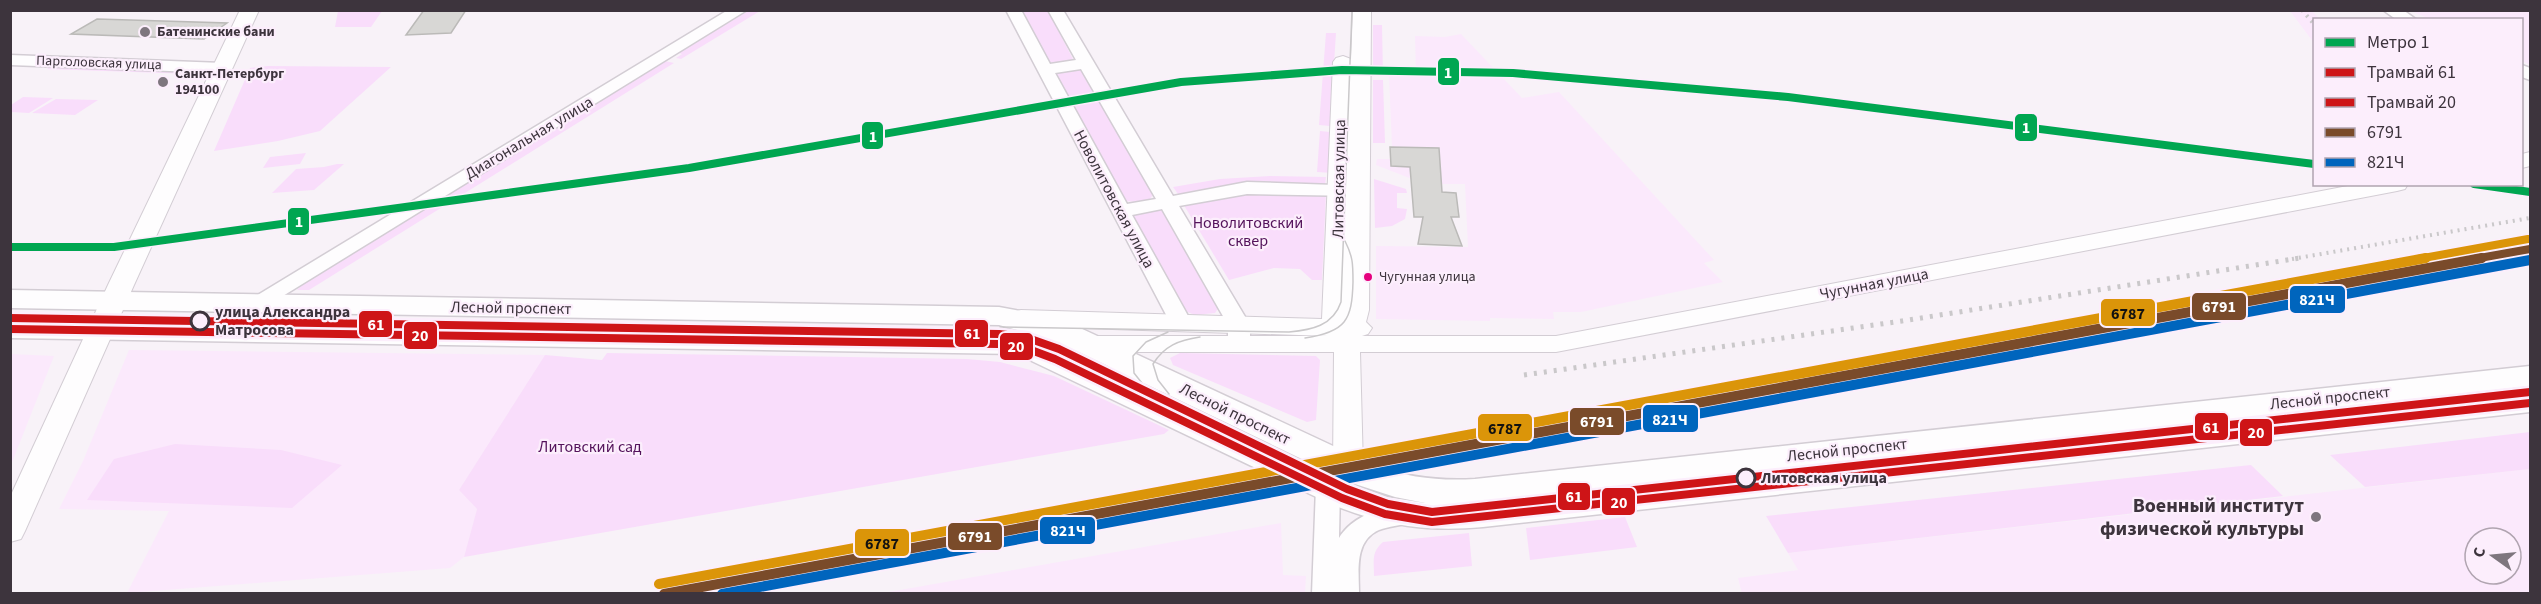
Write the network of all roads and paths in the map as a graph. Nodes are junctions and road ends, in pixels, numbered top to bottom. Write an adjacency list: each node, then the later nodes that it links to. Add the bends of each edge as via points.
1 (250, 10): 11 (street)
2 (740, 10): 20 (street, Диагональная улица)
3 (1013, 10): 12 (street, Новолитовская улица)
4 (1055, 10): 10 (street)
5 (1345, 10): 15 (street, Литовская улица)
6 (1362, 10): 15 (street, Литовская улица)
7 (2390, 10): 8 (street)
8 (2406, 18)
9 (10, 60): 11 (street, Парголовская улица)
10 (1086, 63): 12 (street); 16 (street)
11 (223, 68): 19 (street)
12 (1044, 70): 17 (street, Новолитовская улица)
13 (2325, 186): 25 (street, Чугунная улица, via 1567,329)
14 (2386, 186): 25 (street, Чугунная улица, via 1566,342)
15 (1348, 189): 16 (street, via 1247,188); 25 (street, Литовская улица)
16 (1167, 201): 17 (street); 26 (street)
17 (1120, 211): 21 (street, Новолитовская улица)
18 (10, 299): 19 (main road, Лесной проспект)
19 (114, 301): 20 (main road, Лесной проспект); 24 (street)
20 (258, 303): 23 (main road, Лесной проспект, via 981,315)
21 (1181, 323): 23 (street, Лесной проспект); 26 (street, Лесной проспект); 27 (street, via 1156,330)
22 (10, 329): 24 (main road, Лесной проспект)
23 (1017, 331): 24 (main road, Лесной проспект, via 971,345); 27 (main road, Лесной проспект, via 1051,328 1086,343); 29 (main road, Лесной проспект)
24 (101, 332): 34 (street)
25 (1345, 333): 26 (street, Лесной проспект); 32 (street, Литовская улица)
26 (1239, 334): 27 (street, Лесной проспект)
27 (1126, 351): 29 (street, via 1127,381); 32 (main road, Лесной проспект)
28 (2530, 376): 31 (main road, Лесной проспект)
29 (1144, 400): 32 (main road, Лесной проспект)
30 (2530, 401): 31 (main road, Лесной проспект)
31 (1983, 448): 32 (main road, Лесной проспект, via 1455,493); 33 (main road, Лесной проспект, via 1463,517)
32 (1338, 478): 33 (main road, Лесной проспект, via 1377,509); 35 (street, Литовская улица)
33 (1402, 516): 36 (street, via 1365,525 1351,540 1346,553)
34 (10, 531)
35 (1325, 594)
36 (1346, 594)

